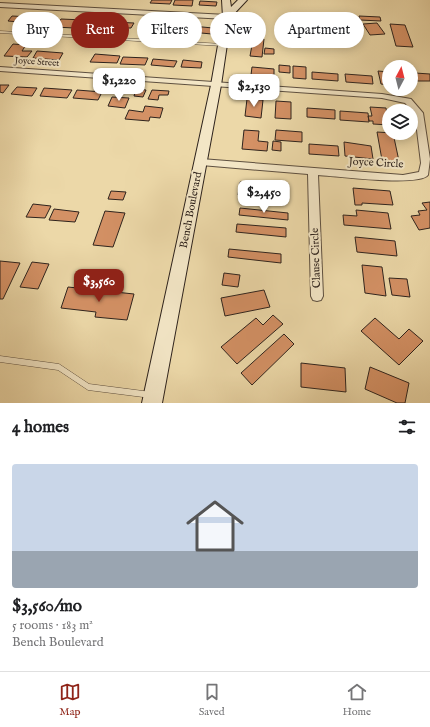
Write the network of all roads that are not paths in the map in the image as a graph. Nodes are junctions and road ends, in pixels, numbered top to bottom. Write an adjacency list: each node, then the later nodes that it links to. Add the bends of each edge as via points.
1 (226, 0): 4 (main road, Bench Boulevard)
2 (243, 0): 5 (main road)
3 (0, 5): 6 (street)
4 (227, 12)
5 (231, 12)
6 (210, 16)
7 (0, 32): 8 (lane)
8 (210, 44)
9 (222, 48): 11 (main road, Bench Boulevard)
10 (0, 69): 11 (street, Joyce Street)
11 (216, 85): 12 (main road, Bench Boulevard); 13 (street, Joyce Circle, via 382,96 408,101 419,113 426,163 423,175 403,178)
12 (201, 162): 13 (street, Joyce Circle); 16 (main road, Bench Boulevard)
13 (313, 171): 14 (street, Clause Circle)
14 (317, 296)
15 (0, 360): 16 (lane, via 59,367 88,387)
16 (153, 399)

